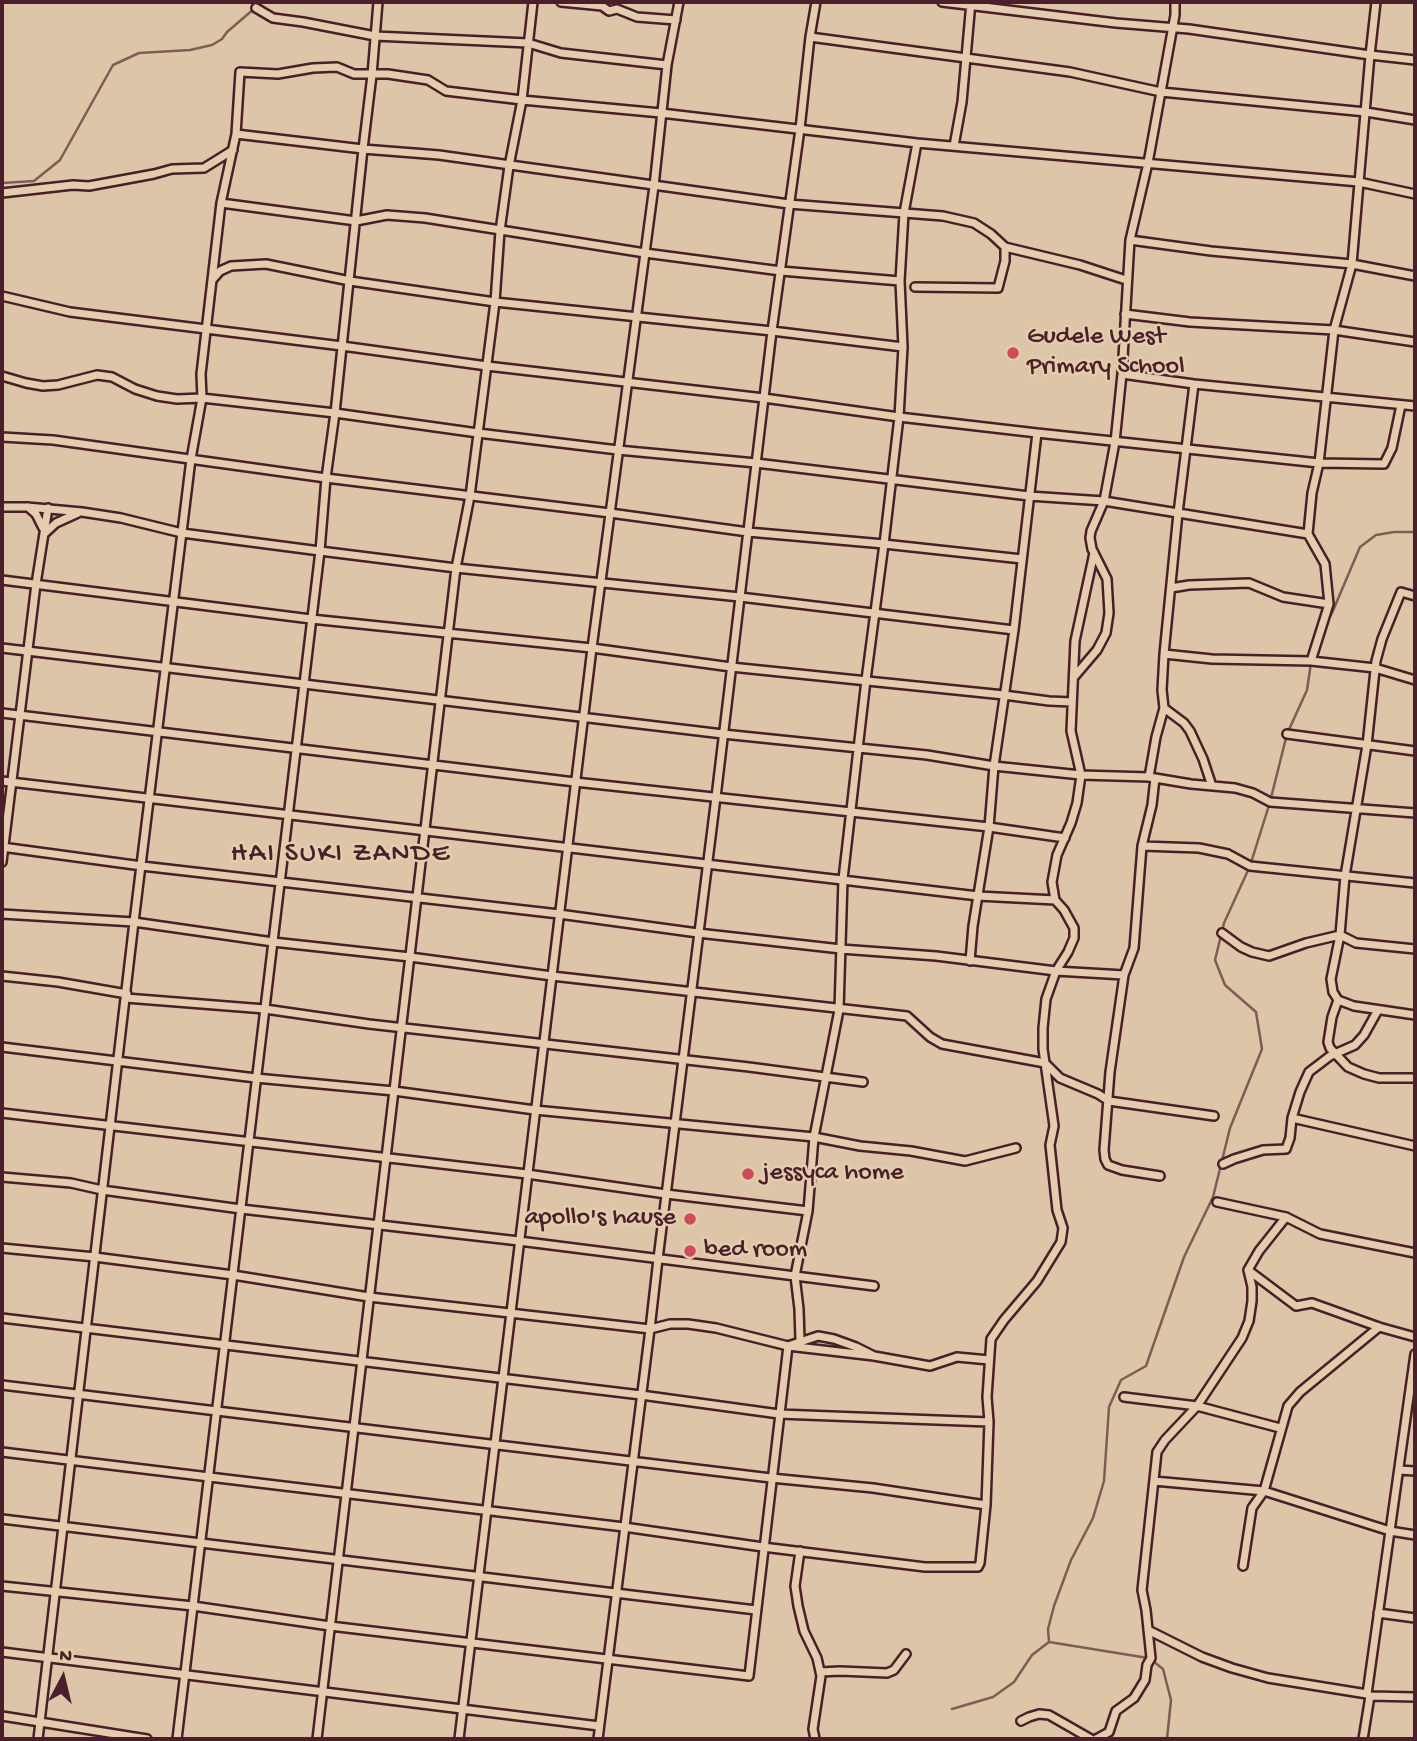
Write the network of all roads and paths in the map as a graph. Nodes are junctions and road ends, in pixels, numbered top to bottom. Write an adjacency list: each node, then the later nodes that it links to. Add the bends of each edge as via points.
1 (378, 2): 13 (street)
2 (533, 2): 15 (street)
3 (561, 2): 11 (street)
4 (679, 2): 11 (street)
5 (816, 2): 14 (street)
6 (942, 2): 9 (street)
7 (1175, 2): 12 (street)
8 (1376, 2): 16 (street)
9 (971, 4): 12 (street); 17 (street)
10 (256, 8): 13 (street, via 273,18)
11 (676, 20): 19 (street)
12 (1171, 29): 16 (street); 21 (street)
13 (375, 36): 15 (street); 20 (street)
14 (810, 37): 17 (street); 26 (street)
15 (528, 43): 19 (street, via 561,53); 22 (street)
16 (1370, 55): 18 (street); 23 (street)
17 (965, 58): 21 (street, via 1070,72); 29 (street)
18 (1415, 60)
19 (667, 65): 24 (street)
20 (372, 75): 22 (street, via 410,76 446,91); 27 (street, via 337,67 278,74 240,72); 30 (street)
21 (1161, 92): 23 (street); 32 (street)
22 (522, 100): 24 (street); 33 (street)
23 (1366, 112): 25 (street); 34 (street)
24 (661, 113): 26 (street); 35 (street)
25 (1415, 120)
26 (800, 129): 28 (street); 39 (street)
27 (236, 134): 30 (street); 31 (street)
28 (917, 143): 29 (street); 40 (street)
29 (954, 146): 32 (street)
30 (363, 149): 33 (street); 41 (street)
31 (233, 150): 36 (street, via 204,168 172,169 89,186); 38 (street)
32 (1149, 163): 34 (street); 43 (street)
33 (509, 166): 35 (street); 42 (street)
34 (1359, 182): 37 (street); 46 (street)
35 (654, 186): 39 (street); 45 (street)
36 (2, 193)
37 (1415, 194)
38 (222, 203): 41 (street); 49 (street)
39 (789, 204): 40 (street); 47 (street)
40 (904, 213): 44 (street, via 975,223); 52 (street)
41 (356, 221): 42 (street, via 387,215); 51 (street)
42 (500, 231): 45 (street); 55 (street)
43 (1130, 240): 46 (street); 50 (street)
44 (1005, 247): 50 (street); 53 (street, via 998,288)
45 (645, 253): 47 (street); 57 (street)
46 (1352, 264): 48 (street); 59 (street)
47 (781, 271): 52 (street); 60 (street)
48 (1415, 276)
49 (212, 280): 51 (street, via 231,265 266,264); 58 (street)
50 (1126, 280): 56 (street)
51 (349, 281): 55 (street); 62 (street)
52 (900, 281): 63 (street)
53 (915, 287)
54 (2, 296): 58 (street, via 70,313)
55 (495, 302): 57 (street); 64 (street)
56 (1125, 314): 59 (street); 65 (street)
57 (636, 317): 60 (street); 67 (street)
58 (206, 330): 62 (street); 69 (street)
59 (1334, 330): 61 (street); 71 (street)
60 (772, 331): 63 (street); 70 (street)
61 (1415, 342)
62 (342, 346): 64 (street); 74 (street)
63 (903, 347): 75 (street)
64 (487, 366): 67 (street); 76 (street)
65 (1122, 374): 68 (street); 79 (street)
66 (2, 376): 69 (street, via 43,386 112,377 157,396)
67 (627, 383): 70 (street); 81 (street)
68 (1194, 384): 71 (street); 80 (street)
69 (202, 398): 74 (street); 82 (street)
70 (764, 398): 75 (street); 83 (street)
71 (1327, 398): 72 (street); 84 (street)
72 (1401, 405): 73 (street); 84 (street, via 1384,464)
73 (1415, 406)
74 (335, 412): 76 (street); 85 (street)
75 (899, 416): 77 (street); 86 (street)
76 (478, 433): 81 (street); 87 (street)
77 (1037, 433): 79 (street); 88 (street)
78 (2, 437): 82 (street)
79 (1115, 442): 80 (street); 89 (street)
80 (1185, 449): 84 (street); 95 (street)
81 (618, 450): 83 (street); 94 (street)
82 (191, 459): 85 (street); 98 (street)
83 (756, 463): 86 (street); 97 (street)
84 (1319, 463): 99 (street)
85 (326, 478): 87 (street); 101 (street)
86 (891, 479): 88 (street); 100 (street)
87 (470, 496): 94 (street); 104 (street)
88 (1029, 496): 89 (street); 103 (street)
89 (1104, 501): 95 (street); 102 (street, via 1091,531)
90 (27, 506): 91 (street); 92 (street); 96 (street)
91 (2, 507)
92 (48, 508): 93 (street); 96 (street)
93 (82, 512): 96 (street); 98 (street)
94 (610, 513): 97 (street); 106 (street)
95 (1178, 513): 99 (street); 108 (street)
96 (44, 532): 107 (street)
97 (748, 532): 100 (street); 110 (street)
98 (182, 533): 101 (street); 111 (street)
99 (1308, 534): 112 (street, via 1325,564)
100 (884, 544): 103 (street); 113 (street)
101 (320, 551): 104 (street); 114 (street)
102 (1094, 553): 125 (street, via 1075,641); 125 (street, via 1107,579 1109,613 1097,650)
103 (1022, 559): 115 (street)
104 (456, 568): 106 (street); 116 (street)
105 (2, 580): 107 (street)
106 (600, 582): 110 (street); 118 (street)
107 (36, 584): 111 (street); 119 (street)
108 (1171, 588): 112 (street, via 1249,583 1283,597); 120 (street)
109 (1415, 596): 124 (street, via 1401,592)
110 (740, 597): 113 (street); 123 (street)
111 (174, 601): 114 (street); 122 (street)
112 (1329, 604): 121 (street)
113 (875, 615): 115 (street); 126 (street)
114 (312, 619): 116 (street); 128 (street)
115 (1014, 631): 129 (street)
116 (448, 634): 118 (street); 130 (street)
117 (2, 648): 119 (street)
118 (592, 648): 123 (street); 135 (street)
119 (28, 651): 122 (street); 134 (street)
120 (1164, 654): 121 (street); 132 (street)
121 (1311, 661): 124 (street)
122 (166, 667): 128 (street); 136 (street)
123 (731, 667): 126 (street); 137 (street)
124 (1375, 668): 127 (street); 139 (street)
125 (1073, 678): 131 (street)
126 (866, 680): 129 (street); 141 (street)
127 (1415, 680)
128 (303, 685): 130 (street); 140 (street)
129 (1004, 695): 131 (street); 144 (street)
130 (440, 701): 135 (street); 143 (street)
131 (1072, 702): 145 (street, via 1071,731)
132 (1164, 708): 146 (street); 150 (street, via 1190,731)
133 (2, 713): 134 (street)
134 (20, 715): 136 (street); 148 (street)
135 (583, 717): 137 (street); 149 (street)
136 (158, 732): 140 (street); 152 (street)
137 (723, 734): 141 (street); 151 (street)
138 (1287, 734): 139 (street)
139 (1367, 745): 142 (street); 153 (street)
140 (296, 748): 143 (street); 156 (street)
141 (859, 749): 144 (street); 154 (street)
142 (1415, 751)
143 (432, 764): 149 (street); 158 (street)
144 (993, 766): 145 (street); 157 (street)
145 (1081, 775): 146 (street); 159 (street)
146 (1152, 778): 150 (street); 160 (street, via 1152,805)
147 (2, 781): 148 (street)
148 (11, 782): 152 (street); 161 (street)
149 (575, 782): 151 (street); 162 (street)
150 (1212, 786): 153 (street, via 1235,788 1270,802)
151 (716, 797): 154 (street); 164 (street)
152 (150, 798): 156 (street); 165 (street)
153 (1357, 808): 155 (street); 166 (street)
154 (850, 811): 157 (street); 167 (street)
155 (1415, 813)
156 (288, 814): 158 (street); 168 (street)
157 (989, 827): 159 (street); 170 (street)
158 (425, 831): 162 (street); 171 (street)
159 (1065, 838): 172 (street, via 1052,882)
160 (1142, 846): 166 (street, via 1199,848 1228,854 1250,866); 185 (street, via 1134,948)
161 (3, 848): 163 (street); 165 (street)
162 (567, 848): 164 (street); 174 (street)
163 (2, 862)
164 (706, 863): 167 (street); 176 (street)
165 (142, 866): 168 (street); 175 (street)
166 (1345, 876): 169 (street); 178 (street)
167 (843, 879): 170 (street); 180 (street)
168 (280, 881): 171 (street); 179 (street)
169 (1415, 883)
170 (978, 895): 172 (street); 183 (street)
171 (416, 898): 174 (street); 182 (street)
172 (1055, 900): 184 (street, via 1074,928 1074,938)
173 (2, 914): 175 (street)
174 (559, 914): 176 (street); 187 (street)
175 (134, 922): 179 (street); 189 (street)
176 (698, 933): 180 (street); 188 (street)
177 (1222, 933): 178 (street, via 1241,947 1269,956)
178 (1340, 935): 181 (street, via 1356,943); 190 (street, via 1331,979)
179 (273, 942): 182 (street); 191 (street)
180 (841, 949): 183 (street); 192 (street)
181 (1415, 949)
182 (410, 957): 187 (street); 195 (street)
183 (970, 961): 184 (street)
184 (1056, 971): 185 (street); 201 (street, via 1046,999)
185 (1124, 975): 207 (street)
186 (2, 976): 189 (street)
187 (552, 976): 188 (street); 196 (street)
188 (690, 993): 192 (street); 199 (street)
189 (126, 996): 191 (street); 200 (street)
190 (1338, 1000): 193 (street); 198 (street, via 1328,1042)
191 (265, 1009): 195 (street); 203 (street)
192 (839, 1010): 201 (street, via 907,1016 942,1044); 202 (street)
193 (1378, 1010): 194 (street); 198 (street, via 1355,1045)
194 (1415, 1015)
195 (401, 1027): 196 (street); 206 (street)
196 (543, 1044): 199 (street); 208 (street)
197 (2, 1047): 200 (street)
198 (1337, 1053): 204 (street, via 1348,1067 1364,1074); 211 (street, via 1308,1072)
199 (683, 1059): 202 (street); 212 (street)
200 (119, 1060): 203 (street); 213 (street)
201 (1045, 1063): 207 (street, via 1060,1078); 251 (street, via 1062,1242 991,1339)
202 (827, 1076): 205 (street); 214 (street)
203 (256, 1078): 206 (street); 215 (street)
204 (1415, 1078)
205 (863, 1082)
206 (394, 1091): 208 (street); 218 (street)
207 (1108, 1101): 210 (street); 221 (street, via 1104,1150 1108,1165)
208 (535, 1110): 212 (street); 220 (street)
209 (2, 1113): 213 (street)
210 (1214, 1116)
211 (1292, 1118): 216 (street); 219 (street, via 1286,1149 1263,1150)
212 (674, 1124): 214 (street); 224 (street)
213 (111, 1125): 215 (street); 223 (street)
214 (814, 1137): 217 (street, via 965,1161); 227 (street)
215 (249, 1141): 218 (street); 226 (street)
216 (1415, 1146)
217 (1016, 1148)
218 (386, 1159): 220 (street); 229 (street)
219 (1223, 1164)
220 (527, 1174): 224 (street); 230 (street)
221 (1160, 1176)
222 (2, 1177): 223 (street)
223 (102, 1190): 226 (street); 233 (street)
224 (666, 1194): 227 (street); 234 (street)
225 (1217, 1202): 228 (street)
226 (241, 1209): 229 (street); 236 (street)
227 (808, 1211): 237 (street)
228 (1286, 1217): 232 (street, via 1320,1234); 235 (street)
229 (378, 1226): 230 (street); 239 (street)
230 (519, 1241): 234 (street); 240 (street)
231 (2, 1248): 233 (street)
232 (1415, 1253)
233 (95, 1257): 236 (street); 243 (street)
234 (657, 1259): 237 (street); 244 (street)
235 (1248, 1270): 242 (street, via 1296,1306 1312,1303); 258 (street, via 1252,1301 1246,1329)
236 (233, 1275): 239 (street); 247 (street)
237 (795, 1276): 238 (street); 246 (street)
238 (874, 1286)
239 (369, 1297): 240 (street); 252 (street)
240 (512, 1312): 244 (street); 253 (street)
241 (2, 1318): 243 (street)
242 (1379, 1327): 245 (street); 264 (street, via 1300,1392 1288,1406)
243 (87, 1329): 247 (street); 255 (street)
244 (650, 1329): 248 (street, via 688,1324); 256 (street)
245 (1415, 1338)
246 (800, 1340): 248 (street); 250 (street, via 834,1339)
247 (224, 1345): 252 (street); 260 (street)
248 (788, 1346): 250 (street); 261 (street)
249 (1415, 1354): 259 (street)
250 (874, 1356): 251 (street, via 930,1366 957,1357)
251 (989, 1360): 262 (street)
252 (362, 1362): 253 (street); 263 (street)
253 (502, 1379): 256 (street); 265 (street)
254 (2, 1385): 255 (street)
255 (79, 1395): 260 (street); 267 (street)
256 (640, 1395): 261 (street); 268 (street)
257 (1124, 1397): 258 (street)
258 (1197, 1406): 264 (street); 273 (street, via 1157,1452)
259 (1411, 1407): 269 (street)
260 (216, 1411): 263 (street); 271 (street)
261 (779, 1414): 262 (street); 272 (street)
262 (989, 1422): 276 (street)
263 (354, 1428): 265 (street); 275 (street)
264 (1280, 1428): 274 (street)
265 (494, 1444): 268 (street); 277 (street)
266 (2, 1452): 267 (street)
267 (71, 1461): 271 (street); 279 (street)
268 (632, 1461): 272 (street); 280 (street)
269 (1399, 1469): 270 (street); 281 (street)
270 (1415, 1471)
271 (208, 1477): 275 (street); 283 (street)
272 (771, 1478): 276 (street); 284 (street)
273 (1154, 1481): 274 (street); 297 (street, via 1143,1590)
274 (1264, 1491): 281 (street); 287 (street, via 1252,1508)
275 (346, 1494): 277 (street); 286 (street)
276 (986, 1505): 285 (street, via 978,1567 925,1567)
277 (486, 1511): 280 (street); 288 (street)
278 (2, 1519): 279 (street)
279 (63, 1527): 283 (street); 290 (street)
280 (624, 1527): 284 (street); 291 (street)
281 (1390, 1531): 282 (street); 294 (street)
282 (1415, 1535)
283 (201, 1543): 286 (street); 292 (street)
284 (763, 1547): 285 (street); 293 (street)
285 (800, 1551): 303 (street, via 795,1586 798,1606)
286 (338, 1560): 288 (street); 296 (street)
287 (1243, 1566)
288 (478, 1577): 291 (street); 298 (street)
289 (2, 1586): 290 (street)
290 (55, 1592): 292 (street); 301 (street)
291 (616, 1593): 293 (street); 302 (street)
292 (193, 1606): 296 (street); 304 (street)
293 (756, 1610): 302 (street, via 749,1676)
294 (1378, 1613): 295 (street); 306 (street)
295 (1415, 1618)
296 (330, 1626): 298 (street); 305 (street)
297 (1148, 1630): 306 (street, via 1232,1668); 320 (street, via 1150,1658 1145,1680 1134,1698 1116,1711 1109,1732)
298 (470, 1642): 302 (street); 308 (street)
299 (2, 1652): 301 (street)
300 (906, 1654): 303 (street, via 887,1673)
301 (47, 1659): 304 (street); 311 (street)
302 (608, 1659): 312 (street)
303 (820, 1672): 319 (street)
304 (184, 1675): 305 (street); 315 (street)
305 (322, 1692): 308 (street); 316 (street)
306 (1369, 1695): 307 (street); 321 (street)
307 (1415, 1697)
308 (462, 1709): 312 (street); 317 (street)
309 (2, 1716): 311 (street)
310 (1021, 1721): 320 (street, via 1049,1715)
311 (40, 1723): 313 (street); 314 (street)
312 (599, 1726): 318 (street)
313 (38, 1739)
314 (147, 1739)
315 (177, 1739)
316 (317, 1739)
317 (459, 1739)
318 (597, 1739)
319 (815, 1739)
320 (1094, 1739)
321 (1363, 1739)

